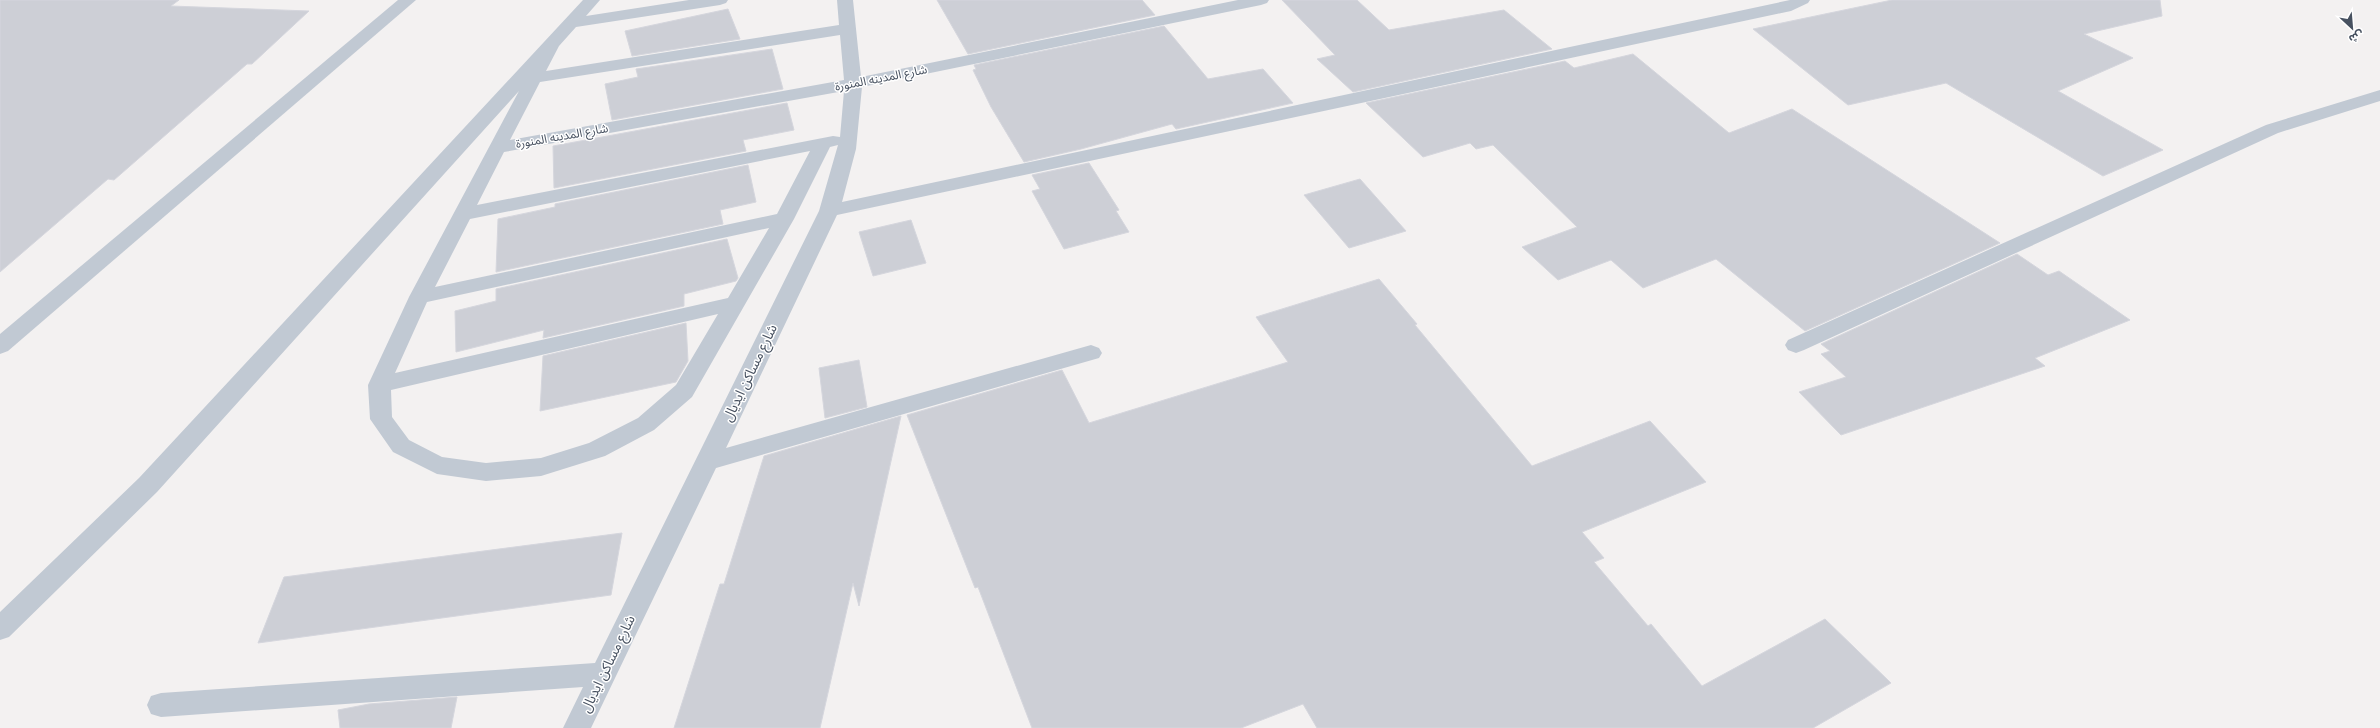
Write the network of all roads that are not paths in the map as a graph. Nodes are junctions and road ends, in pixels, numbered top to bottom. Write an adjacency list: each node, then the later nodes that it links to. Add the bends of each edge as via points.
1 (408, 0): 21 (street)
2 (592, 0): 7 (street)
3 (720, 0): 7 (street)
4 (845, 0): 8 (street, شارع مساكن ايديال)
5 (1261, 0): 11 (street, شارع المدينه المنورة)
6 (1802, 0): 16 (street, via 1783,7)
7 (571, 23): 9 (street)
8 (847, 29): 10 (street); 11 (street, شارع مساكن ايديال)
9 (554, 42): 10 (street); 26 (street, via 148,485)
10 (535, 78): 15 (street)
11 (853, 84): 13 (street, شارع مساكن ايديال); 15 (street, شارع المدينه المنورة)
12 (2380, 94): 22 (street, via 2272,129)
13 (848, 138): 14 (street); 16 (street, شارع مساكن ايديال, via 842,176)
14 (823, 143): 17 (street); 18 (street)
15 (498, 148): 17 (street)
16 (829, 211): 25 (street, شارع مساكن ايديال)
17 (463, 214): 19 (street)
18 (784, 219): 19 (street); 20 (street)
19 (419, 297): 24 (street)
20 (736, 303): 24 (street); 24 (street, via 684,391 646,424 597,450 541,467 486,472 436,465 401,446 381,419)
21 (4, 338)
22 (1796, 345)
23 (1091, 352): 25 (street)
24 (379, 385)
25 (706, 462): 27 (street, شارع مساكن ايديال)
26 (0, 628)
27 (603, 674): 28 (street); 29 (street, شارع مساكن ايديال)
28 (161, 705)
29 (577, 728)

